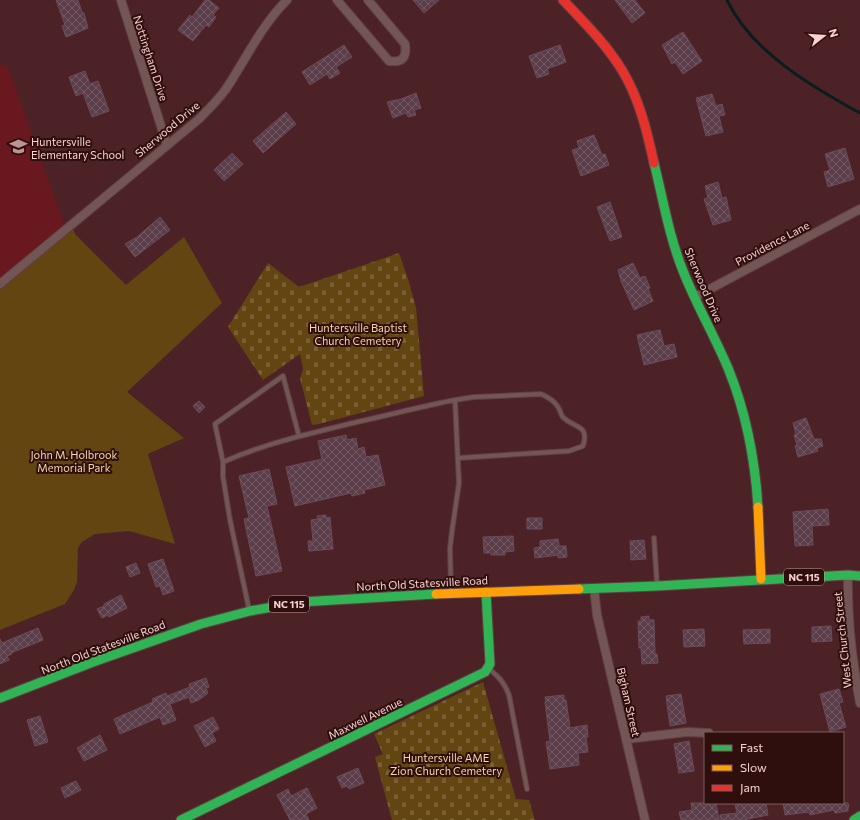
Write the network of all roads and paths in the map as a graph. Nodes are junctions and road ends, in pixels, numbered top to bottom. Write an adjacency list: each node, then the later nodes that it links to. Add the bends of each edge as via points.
1 (121, 0): 6 (street, Nottingham Drive)
2 (287, 0): 6 (street, Sherwood Drive, via 266,24 213,105)
3 (337, 0): 4 (street, via 390,61 397,62 403,59 405,44)
4 (368, 0)
5 (563, 0): 9 (street, Sherwood Drive, via 610,52 629,82 646,131 676,252)
6 (167, 145): 8 (street, Sherwood Drive)
7 (860, 209): 9 (street, Providence Lane)
8 (0, 284)
9 (694, 297): 17 (street, Sherwood Drive, via 733,383 744,416 755,472)
10 (455, 400): 11 (lane); 12 (lane); 12 (lane, via 541,394 558,406 562,416 584,431 585,439 583,446 568,451)
11 (299, 436): 13 (lane, via 243,453); 13 (lane, via 283,376 215,424)
12 (458, 458): 21 (lane, via 459,483 450,548)
13 (223, 462): 22 (lane, via 230,520)
14 (654, 538): 18 (lane)
15 (848, 575): 16 (street, North Old Statesville Road / NC 115); 17 (street, North Old Statesville Road / NC 115); 25 (street, West Church Street, via 848,609)
16 (860, 576)
17 (761, 579): 18 (street, North Old Statesville Road / NC 115)
18 (657, 586): 19 (street, North Old Statesville Road / NC 115)
19 (594, 588): 20 (street, North Old Statesville Road / NC 115); 27 (street, Bigham Street, via 597,615)
20 (486, 592): 21 (street, North Old Statesville Road / NC 115); 23 (street, via 490,651)
21 (451, 593): 22 (street, North Old Statesville Road / NC 115, via 322,600)
22 (250, 611): 24 (street, North Old Statesville Road / NC 115, via 174,633)
23 (488, 668): 28 (lane, via 506,685); 30 (street, Maxwell Avenue, via 479,675)
24 (0, 698)
25 (860, 703)
26 (704, 733): 27 (street, via 687,732)
27 (627, 739): 31 (street, Bigham Street)
28 (527, 789)
29 (860, 816): 32 (street)
30 (181, 820)
31 (646, 820)
32 (854, 820)

